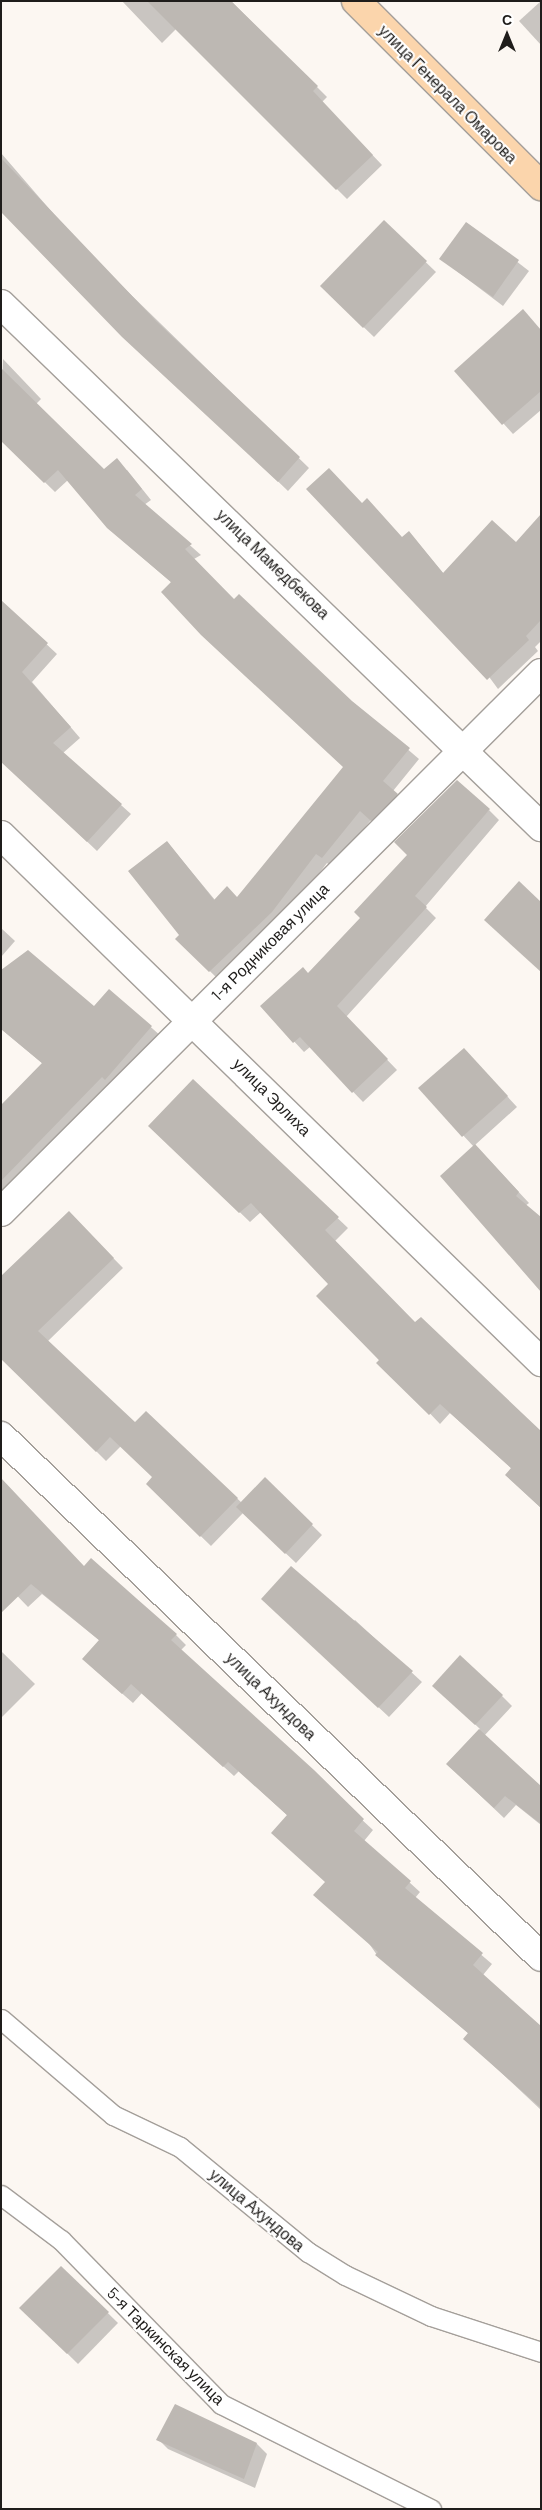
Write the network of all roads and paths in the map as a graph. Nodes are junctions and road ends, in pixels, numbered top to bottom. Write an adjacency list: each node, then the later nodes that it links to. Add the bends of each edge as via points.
1 (356, 1): 4 (main road, улица Генерала Омарова)
2 (365, 1): 3 (main road, улица Генерала Омарова)
3 (541, 177)
4 (541, 186)
5 (1, 304): 7 (street, улица Мамедбекова)
6 (541, 673): 7 (street, 1-я Родниковая улица)
7 (461, 750): 8 (street, улица Мамедбекова); 10 (street, 1-я Родниковая улица)
8 (541, 827)
9 (1, 835): 10 (street, улица Эрлиха)
10 (193, 1018): 11 (street, 1-я Родниковая улица); 12 (street, улица Эрлиха)
11 (1, 1212)
12 (541, 1362)
13 (5, 1446): 14 (street, улица Ахундова)
14 (541, 1957)
15 (1, 2019): 17 (lane, улица Ахундова, via 113,2115 180,2147 308,2252 345,2275 431,2316)
16 (1, 2195): 18 (lane, 5-я Таркинская улица, via 61,2240 221,2404)
17 (541, 2352)
18 (431, 2509)

